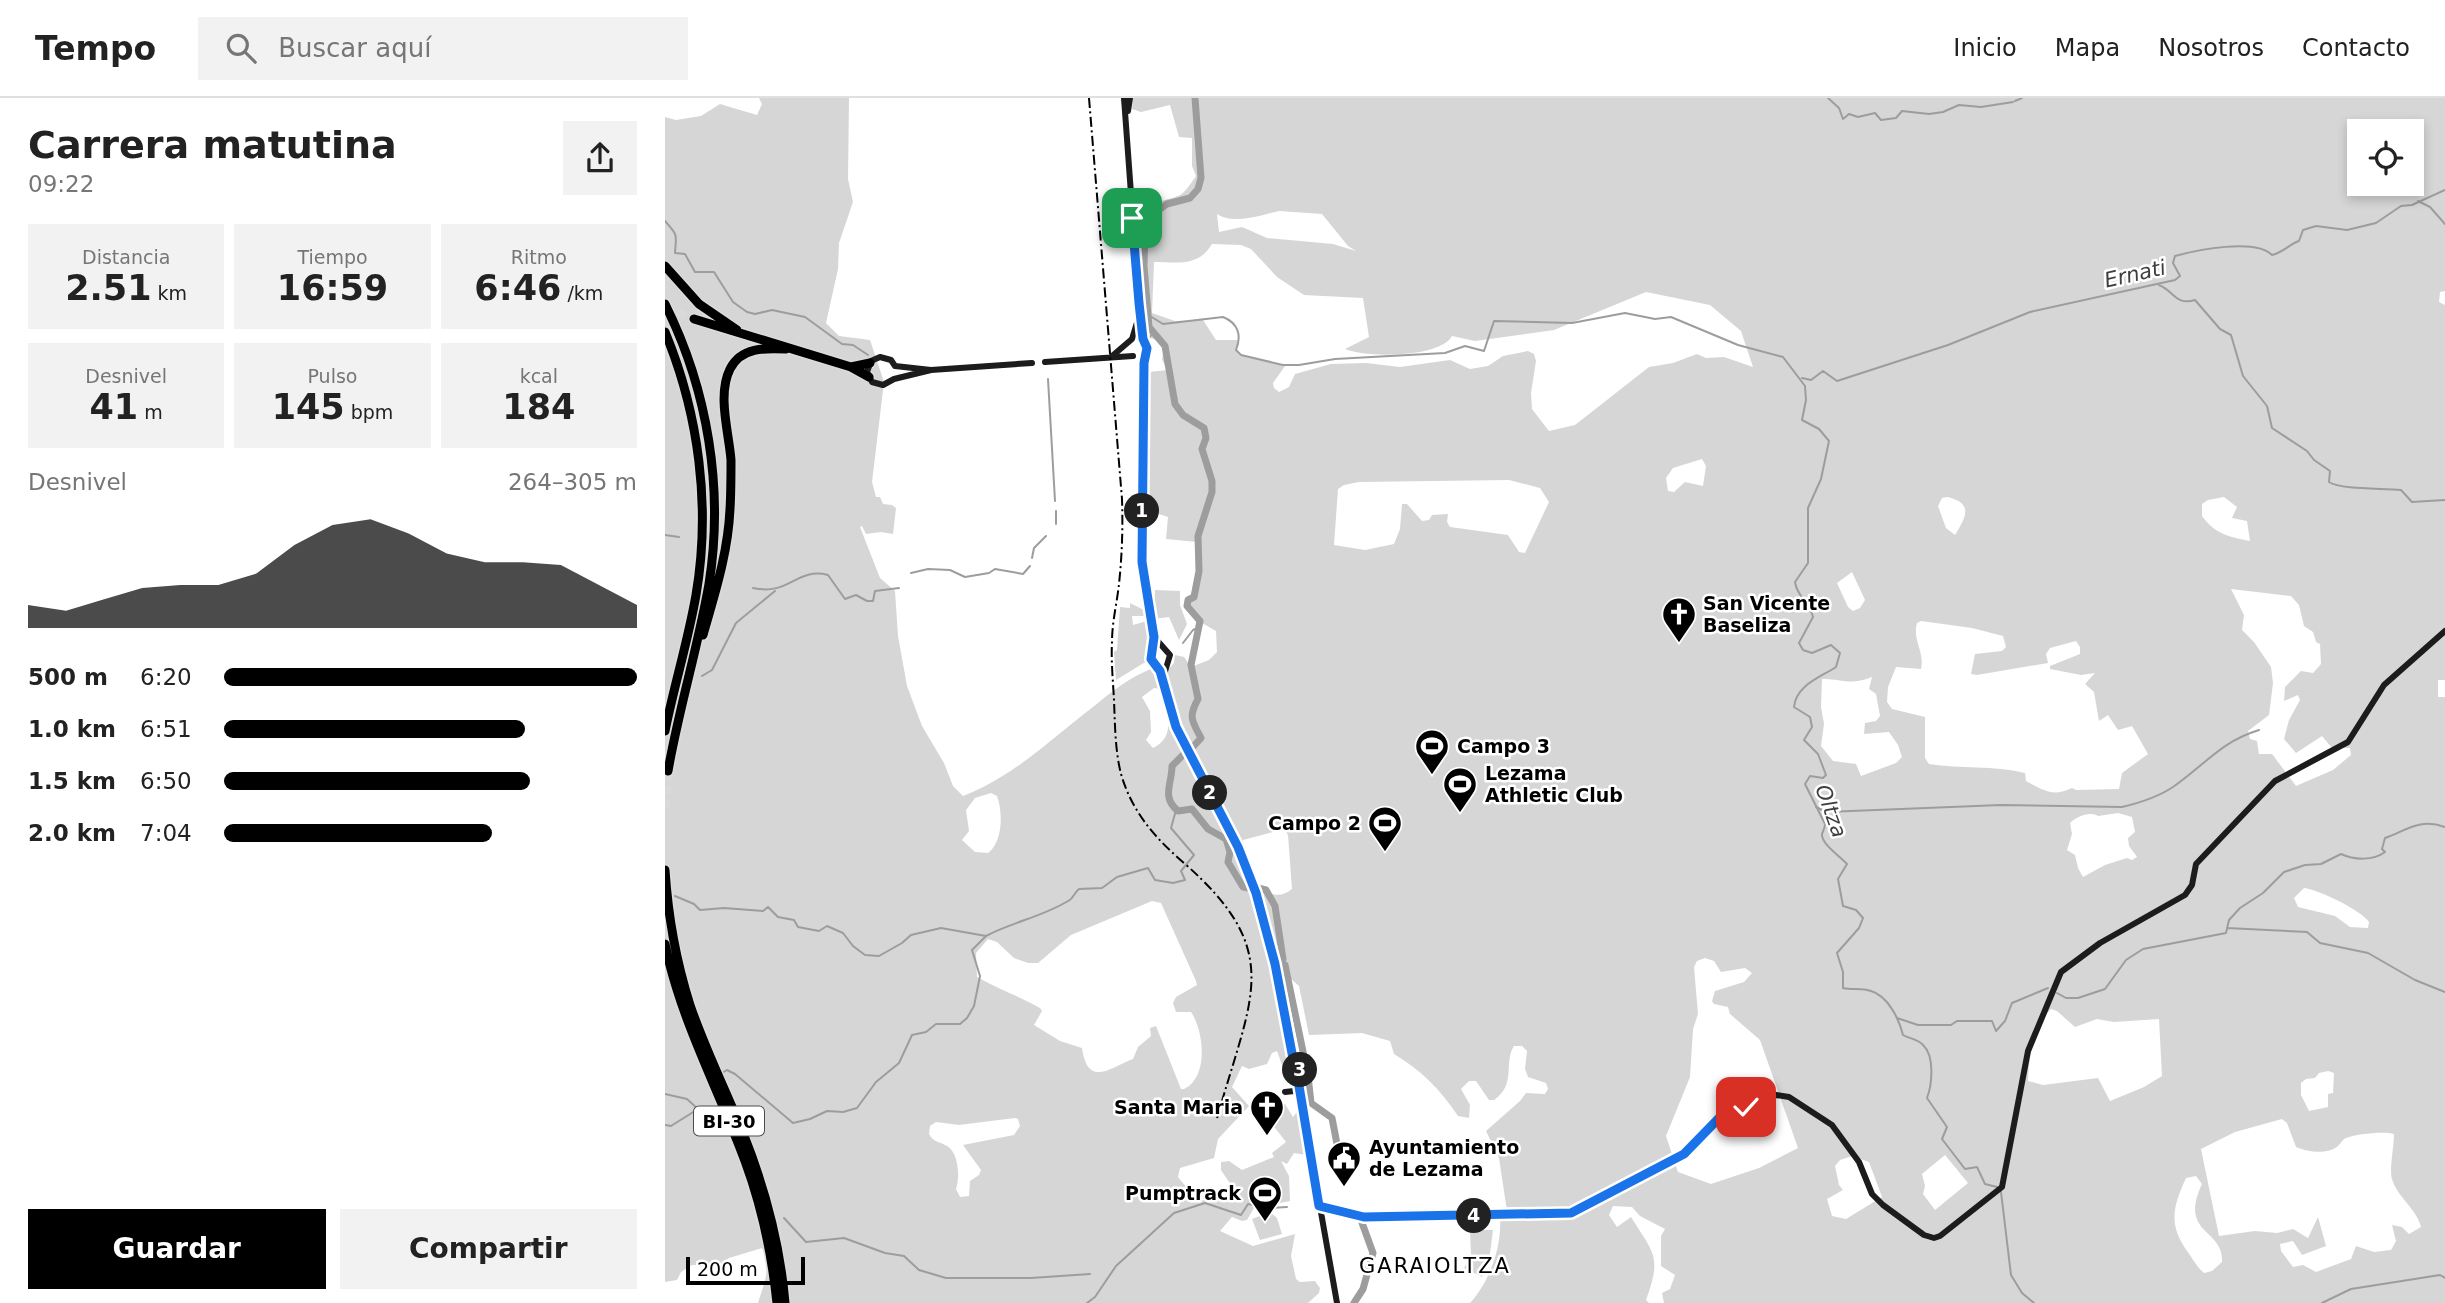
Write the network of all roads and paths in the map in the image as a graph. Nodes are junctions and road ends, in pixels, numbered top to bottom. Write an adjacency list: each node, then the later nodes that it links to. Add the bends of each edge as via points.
1 (1124, 98): 3 (street)
2 (1130, 98): 3 (street)
3 (1126, 141): 5 (street)
4 (665, 266): 9 (highway, via 699,304)
5 (1139, 303): 10 (street); 11 (street)
6 (665, 304): 32 (highway, via 703,410 714,527 705,604)
7 (694, 319): 9 (highway)
8 (665, 332): 32 (highway, via 695,434 702,527)
9 (750, 338): 12 (highway)
10 (1143, 339): 11 (street); 13 (street)
11 (1130, 341): 14 (street, via 1129,352); 15 (street)
12 (786, 349): 20 (highway); 32 (highway, via 745,353 726,379 731,482 728,535 717,593)
13 (1145, 353): 14 (street); 24 (street)
14 (1135, 356): 15 (street); 24 (street)
15 (1108, 358): 16 (street)
16 (1045, 362)
17 (870, 363): 19 (street, via 884,357); 20 (highway); 22 (street)
18 (1032, 363): 21 (street)
19 (895, 366): 21 (street); 23 (street)
20 (851, 367): 22 (highway)
21 (931, 370): 23 (street)
22 (869, 377): 23 (street, via 880,385)
23 (894, 379)
24 (1144, 385): 25 (street, via 1142,562)
25 (1153, 631): 27 (street); 28 (street)
26 (2445, 631): 38 (street, via 2384,685 2348,743 2275,781 2196,864 2185,895 2100,943 2061,972 2028,1051 2002,1186 1940,1236 1929,1237 1877,1200 1859,1162 1832,1125 1789,1097 1768,1095 1722,1115 1684,1154 1571,1213 1364,1217)
27 (1164, 648): 28 (street); 30 (street, via 1170,653)
28 (1153, 651): 29 (street, via 1151,659)
29 (1156, 665): 30 (street); 31 (street)
30 (1165, 666): 31 (street)
31 (1163, 684): 37 (street, via 1176,727 1238,847 1259,901 1295,1069 1301,1073)
32 (670, 733): 33 (highway)
33 (668, 771)
34 (665, 870): 40 (highway, BI-30, via 685,986 762,1185 778,1247)
35 (665, 944): 39 (highway, BI-30, via 692,1035 751,1178)
36 (1285, 1092): 37 (street)
37 (1300, 1095): 38 (street)
38 (1319, 1206): 41 (street)
39 (777, 1303)
40 (785, 1303)
41 (1337, 1303)

